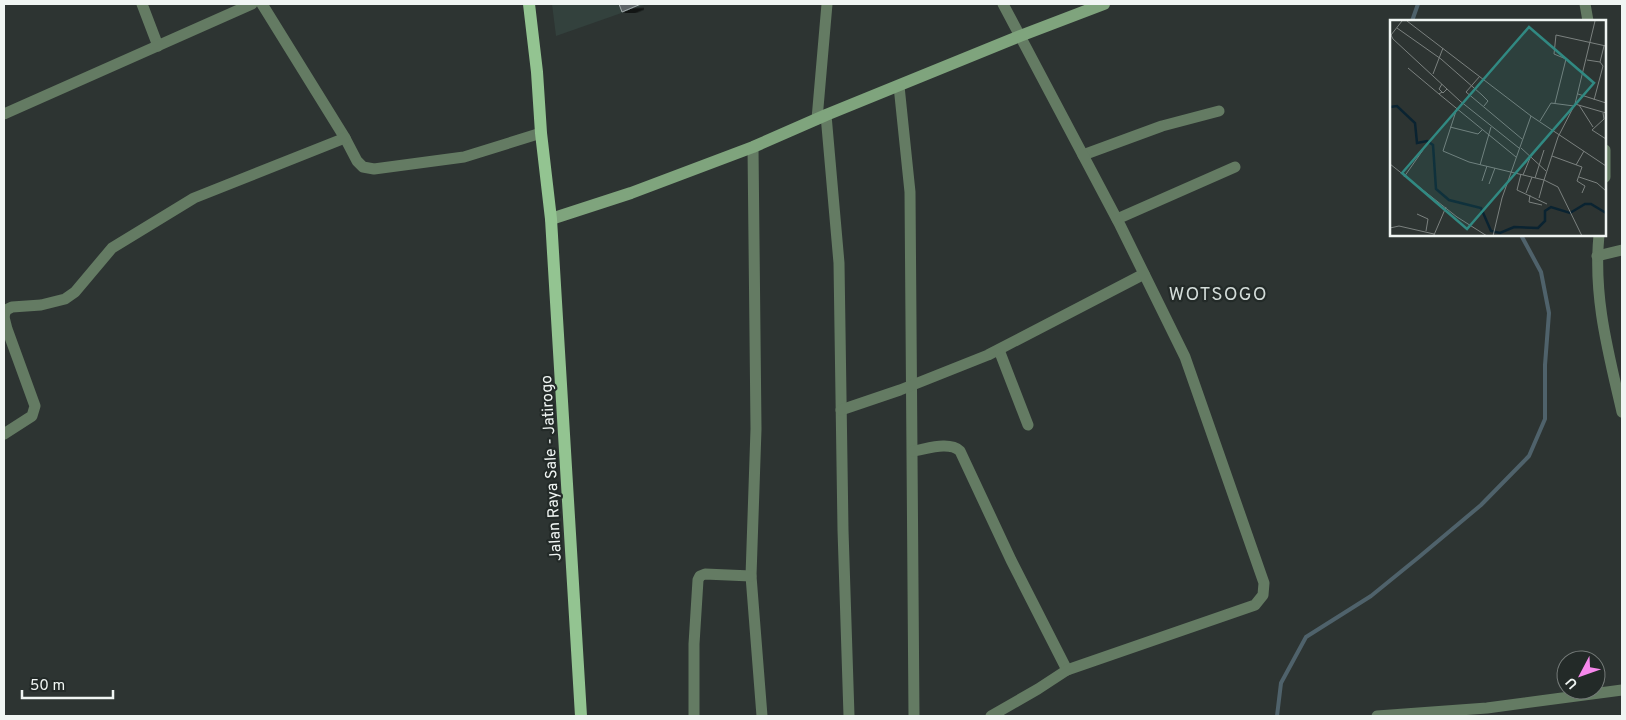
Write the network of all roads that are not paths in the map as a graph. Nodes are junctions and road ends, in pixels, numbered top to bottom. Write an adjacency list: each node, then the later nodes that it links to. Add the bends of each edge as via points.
1 (142, 4): 12 (street)
2 (252, 4): 9 (street)
3 (262, 4): 18 (street)
4 (529, 4): 17 (main road, Jalan Raya Sale - Jatirogo)
5 (827, 4): 16 (street)
6 (1003, 4): 11 (street)
7 (1104, 4): 11 (main road)
8 (1585, 4): 10 (street)
9 (238, 6): 12 (street)
10 (1588, 20)
11 (1020, 36): 13 (main road); 20 (street)
12 (158, 46): 15 (street)
13 (899, 86): 16 (main road); 30 (street, via 910,192)
14 (1219, 111): 20 (street, via 1162,126)
15 (4, 114)
16 (821, 117): 19 (main road); 31 (street, via 839,264)
17 (541, 133): 18 (street, via 464,157 374,169 363,167 357,161); 22 (main road, Jalan Raya Sale - Jatirogo)
18 (346, 138): 28 (street, via 194,198 112,248 75,292 65,299 12,307)
19 (753, 147): 22 (main road, via 631,193); 36 (street, via 756,429)
20 (1083, 155): 23 (street)
21 (1235, 167): 23 (street)
22 (551, 218): 39 (main road, Jalan Raya Sale - Jatirogo)
23 (1117, 219): 27 (street)
24 (1599, 236): 26 (street)
25 (1622, 250): 26 (street)
26 (1597, 256): 32 (street, via 1600,308)
27 (1144, 274): 29 (street); 37 (street, via 1185,357 1264,583 1263,595 1255,605)
28 (4, 316): 34 (street, via 35,406 32,416)
29 (999, 350): 30 (street); 33 (street)
30 (912, 385): 31 (street); 35 (street)
31 (841, 410): 42 (street)
32 (1622, 412)
33 (1028, 425)
34 (4, 434)
35 (913, 451): 37 (street, via 948,446 960,451 1010,560); 43 (street)
36 (751, 576): 40 (street, via 705,574 698,580); 41 (street)
37 (1067, 670): 44 (street)
38 (1622, 690): 45 (street, via 1487,708)
39 (581, 716)
40 (694, 716)
41 (762, 716)
42 (849, 716)
43 (914, 716)
44 (991, 716)
45 (1377, 716)

